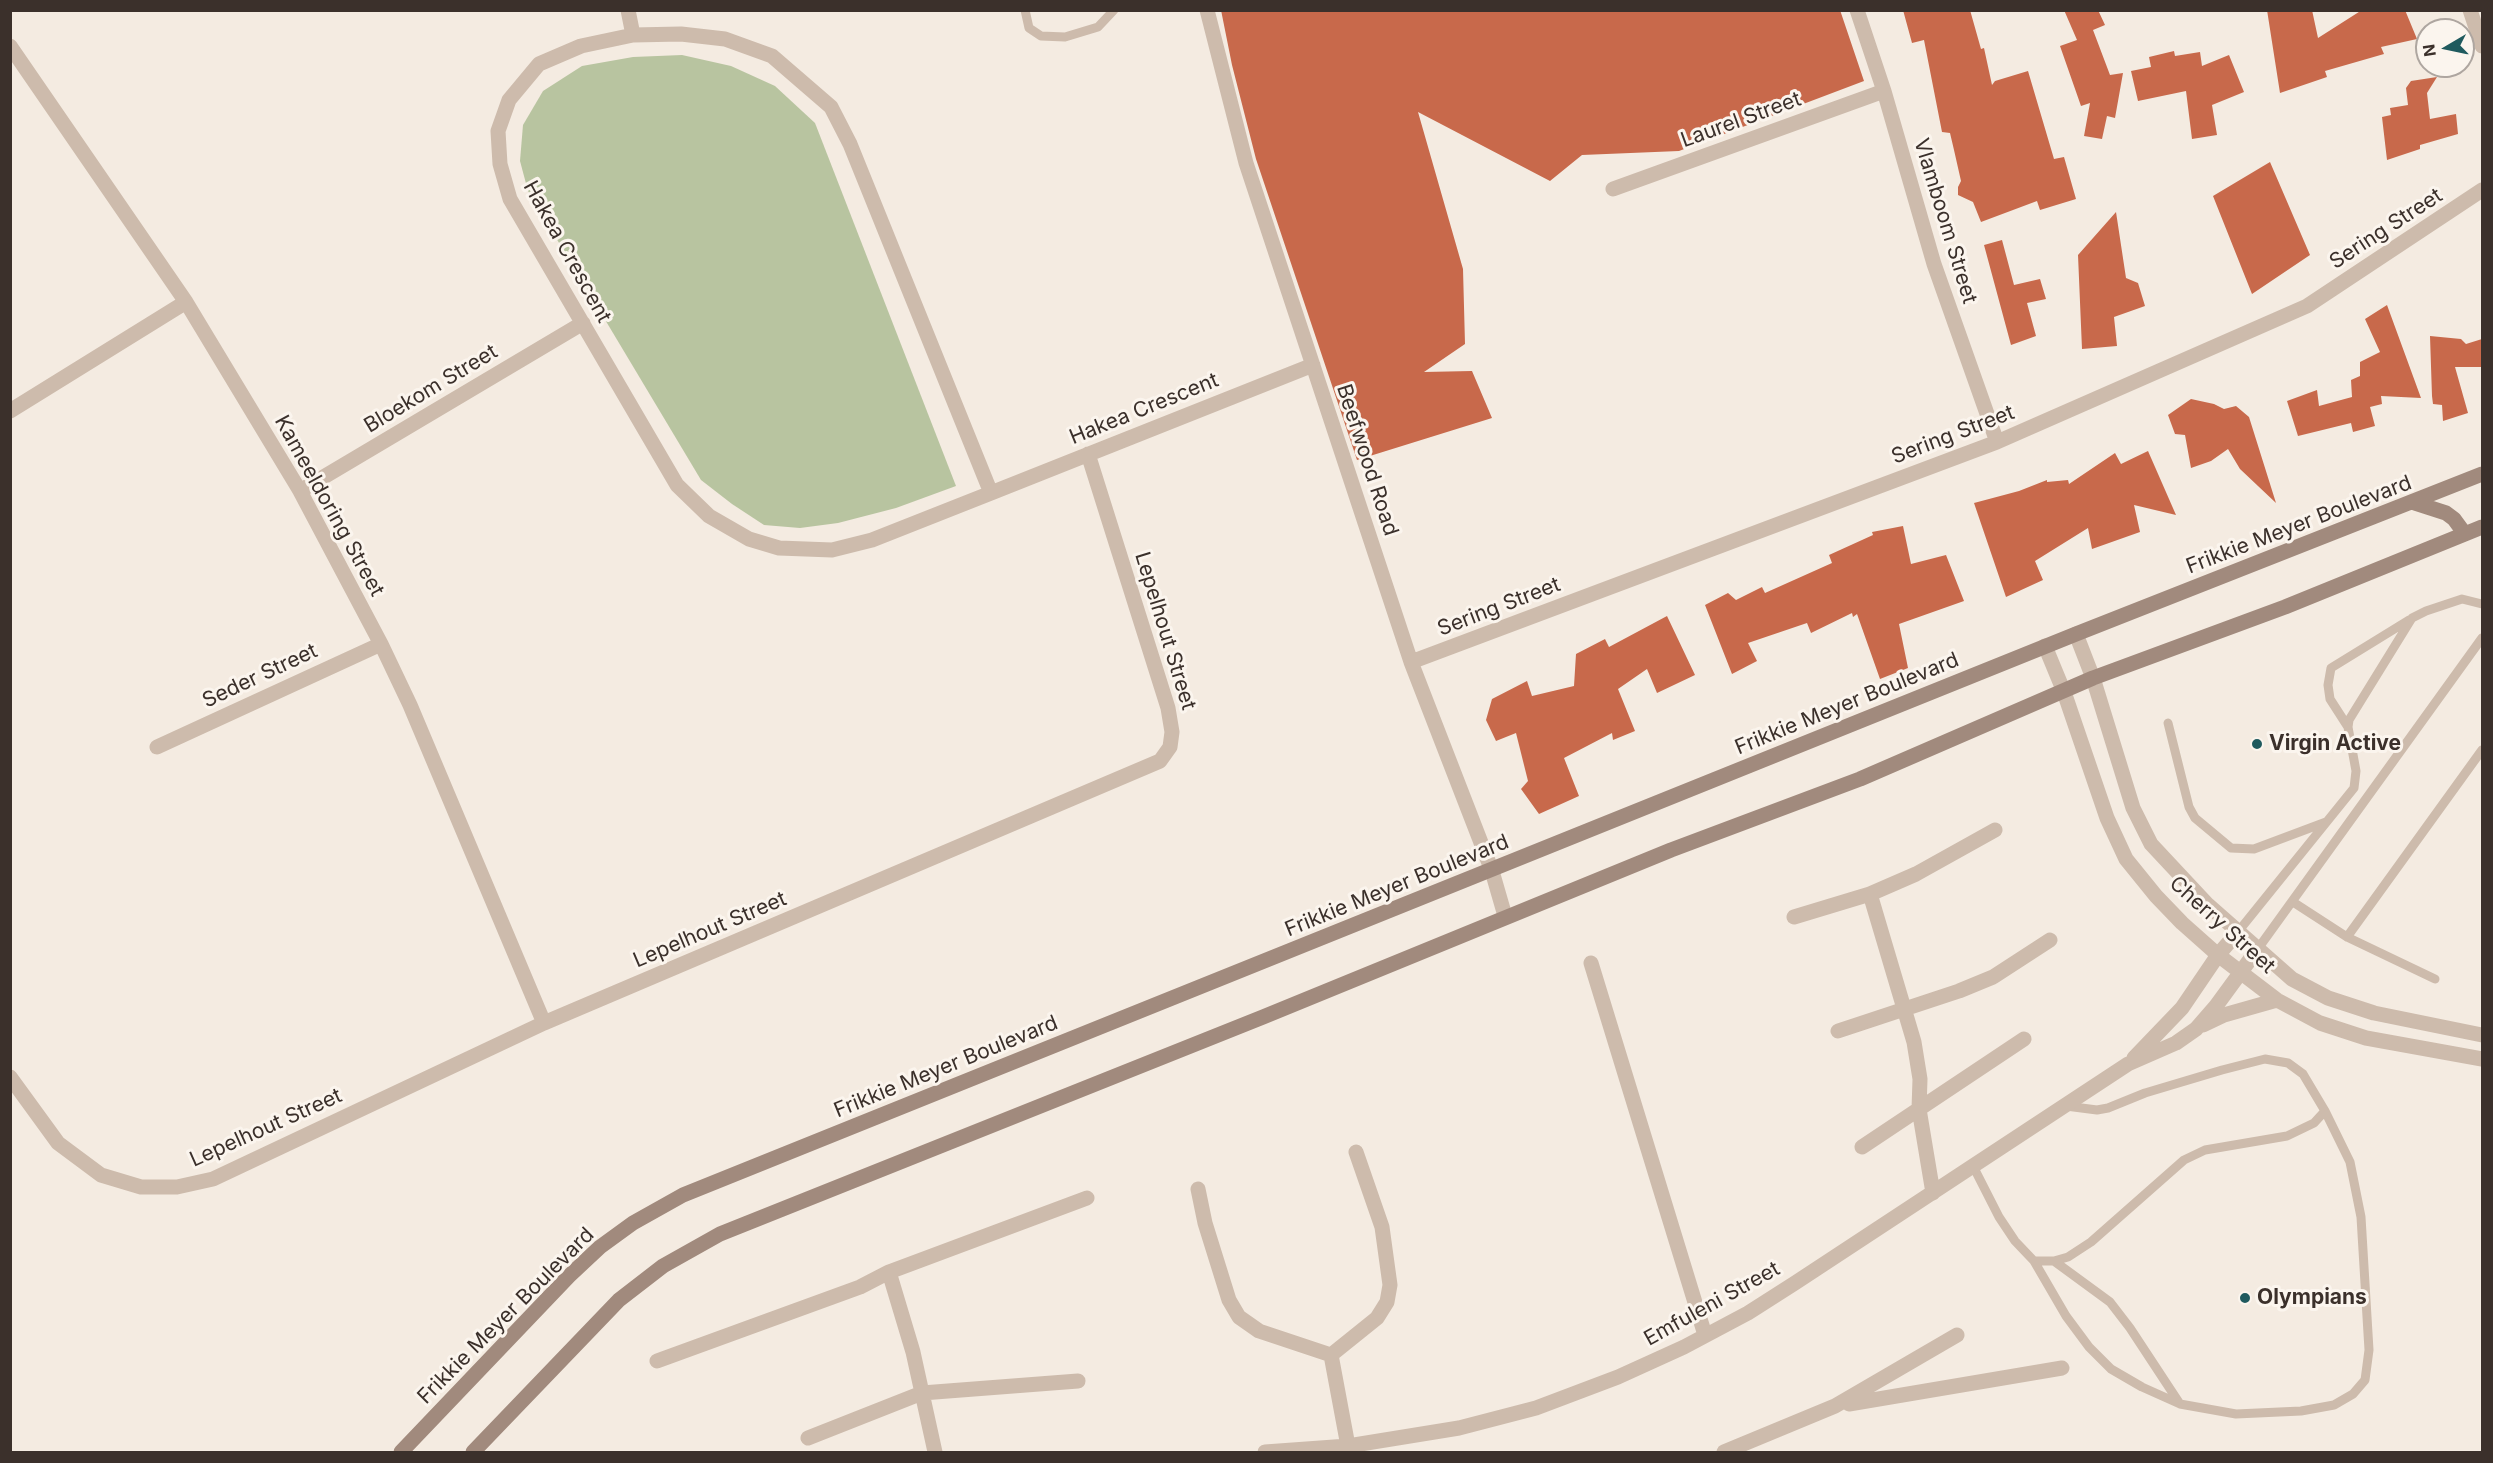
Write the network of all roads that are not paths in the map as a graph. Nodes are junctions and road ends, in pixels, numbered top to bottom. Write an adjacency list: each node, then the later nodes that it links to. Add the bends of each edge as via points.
1 (628, 10): 7 (street)
2 (1025, 10): 3 (lane, via 1029,28 1041,36 1065,37 1098,27)
3 (1114, 10)
4 (1207, 10): 15 (street, Beefwood Road, via 1246,163)
5 (1857, 10): 10 (street, Vlamboom Street)
6 (2470, 10): 9 (street)
7 (633, 35): 14 (street, Hakea Crescent, via 581,46 539,63 509,100 498,131 500,164 510,199); 21 (street, Hakea Crescent, via 681,34 744,45 772,56 831,107 854,153)
8 (10, 46): 13 (street, Kameeldoring Street)
9 (2482, 46)
10 (1884, 91): 11 (street, Laurel Street); 17 (street, Vlamboom Street, via 1934,264)
11 (1613, 189)
12 (2482, 190): 17 (street, Sering Street, via 2307,306)
13 (186, 303): 16 (street); 20 (street, Kameeldoring Street)
14 (583, 323): 20 (street, Bloekom Street); 21 (street, Hakea Crescent, via 677,485 709,516 748,539 779,548 832,550 872,540)
15 (1313, 365): 18 (street, Hakea Crescent); 31 (street, Beefwood Road)
16 (10, 411)
17 (1997, 442): 31 (street, Sering Street)
18 (1088, 454): 21 (street, Hakea Crescent); 55 (street, Lepelhout Street, via 1168,708 1170,747 1160,761)
19 (2482, 474): 22 (street, Frikkie Meyer Boulevard)
20 (300, 491): 29 (street, Kameeldoring Street)
21 (991, 493)
22 (2415, 502): 24 (street, via 2446,513); 27 (street, Frikkie Meyer Boulevard)
23 (2482, 527): 24 (street)
24 (2465, 534): 32 (street, via 2285,607)
25 (2482, 604): 26 (lane, via 2462,599)
26 (2412, 618): 35 (lane, via 2352,713); 35 (lane, via 2331,668 2330,699)
27 (2076, 634): 30 (street, Frikkie Meyer Boulevard); 32 (street, Cherry Street)
28 (2482, 638): 42 (lane)
29 (381, 644): 36 (street, Seder Street); 55 (street, Kameeldoring Street)
30 (2045, 646): 33 (street, Cherry Street); 40 (street, Frikkie Meyer Boulevard)
31 (1411, 662): 40 (street, Beefwood Road)
32 (2093, 678): 33 (street); 45 (street, Cherry Street, via 2133,808 2151,844)
33 (2064, 692): 43 (street, via 1860,779); 49 (street, Cherry Street, via 2107,818 2126,858 2156,896)
34 (2168, 723): 38 (lane, via 2189,807 2195,818 2231,848 2254,849)
35 (2348, 727): 38 (lane, via 2357,780)
36 (157, 747)
37 (2482, 750): 46 (lane)
38 (2328, 821): 45 (lane)
39 (1995, 830): 41 (street, via 1916,874)
40 (1492, 871): 43 (street, Beefwood Road); 86 (street, Frikkie Meyer Boulevard, via 684,1195 633,1223 600,1247)
41 (1870, 894): 44 (street); 54 (street)
42 (2293, 902): 46 (lane); 48 (lane)
43 (1505, 916): 87 (street, via 1252,1022 712,1238 663,1266 619,1300)
44 (1794, 917)
45 (2237, 933): 48 (street, Cherry Street); 49 (street, Emfuleni Street)
46 (2347, 936): 52 (lane)
47 (2050, 940): 54 (street, via 1993,977)
48 (2257, 950): 51 (street, Emfuleni Street); 58 (street, Cherry Street, via 2292,979 2328,998 2374,1013)
49 (2218, 955): 51 (street, Cherry Street); 61 (street, Emfuleni Street, via 2182,1008)
50 (1591, 963): 75 (street)
51 (2240, 972): 53 (street, Cherry Street); 56 (street, Emfuleni Street)
52 (2435, 979)
53 (2277, 1000): 56 (street, via 2224,1015); 60 (street, Cherry Street, via 2320,1023 2366,1038)
54 (1905, 1009): 57 (street); 64 (street, via 1918,1062)
55 (544, 1023): 62 (street, Lepelhout Street, via 213,1179 177,1187 141,1187 101,1174 58,1143)
56 (2196, 1029): 61 (street, Emfuleni Street)
57 (1838, 1031)
58 (2482, 1035)
59 (2024, 1039): 64 (street)
60 (2482, 1059)
61 (2128, 1064): 63 (street, Emfuleni Street)
62 (10, 1077)
63 (2065, 1106): 65 (lane, via 2108,1108 2265,1059 2288,1063 2303,1074); 68 (street, Emfuleni Street)
64 (1918, 1109): 66 (street); 70 (street)
65 (2325, 1111): 73 (lane, via 2314,1123 2287,1136 2205,1150 2184,1160 2091,1242); 82 (lane, via 2350,1162 2361,1217 2369,1350 2365,1380 2353,1394 2334,1405 2301,1411 2236,1414)
66 (1862, 1147)
67 (1356, 1152): 77 (street, via 1382,1227 1390,1285 1388,1302 1377,1318)
68 (1973, 1166): 70 (street, Emfuleni Street); 72 (lane, via 1999,1217)
69 (1198, 1189): 77 (street, via 1229,1300 1239,1317 1259,1331)
70 (1933, 1193): 75 (street, Emfuleni Street, via 1795,1283)
71 (1088, 1198): 74 (street)
72 (2034, 1261): 73 (lane); 82 (lane, via 2066,1316 2111,1369)
73 (2054, 1261): 82 (lane, via 2110,1302)
74 (889, 1272): 78 (street, via 860,1287); 81 (street)
75 (1705, 1335): 85 (street, Emfuleni Street, via 1618,1377 1536,1408 1459,1428)
76 (1958, 1335): 83 (street)
77 (1331, 1355): 85 (street)
78 (657, 1361)
79 (2062, 1368): 83 (street)
80 (1078, 1381): 81 (street)
81 (922, 1393): 84 (street); 88 (street)
82 (2180, 1404)
83 (1835, 1406): 90 (street)
84 (807, 1438)
85 (1348, 1446): 89 (street, Emfuleni Street)
86 (401, 1452)
87 (473, 1452)
88 (935, 1452)
89 (1265, 1452)
90 (1724, 1452)

